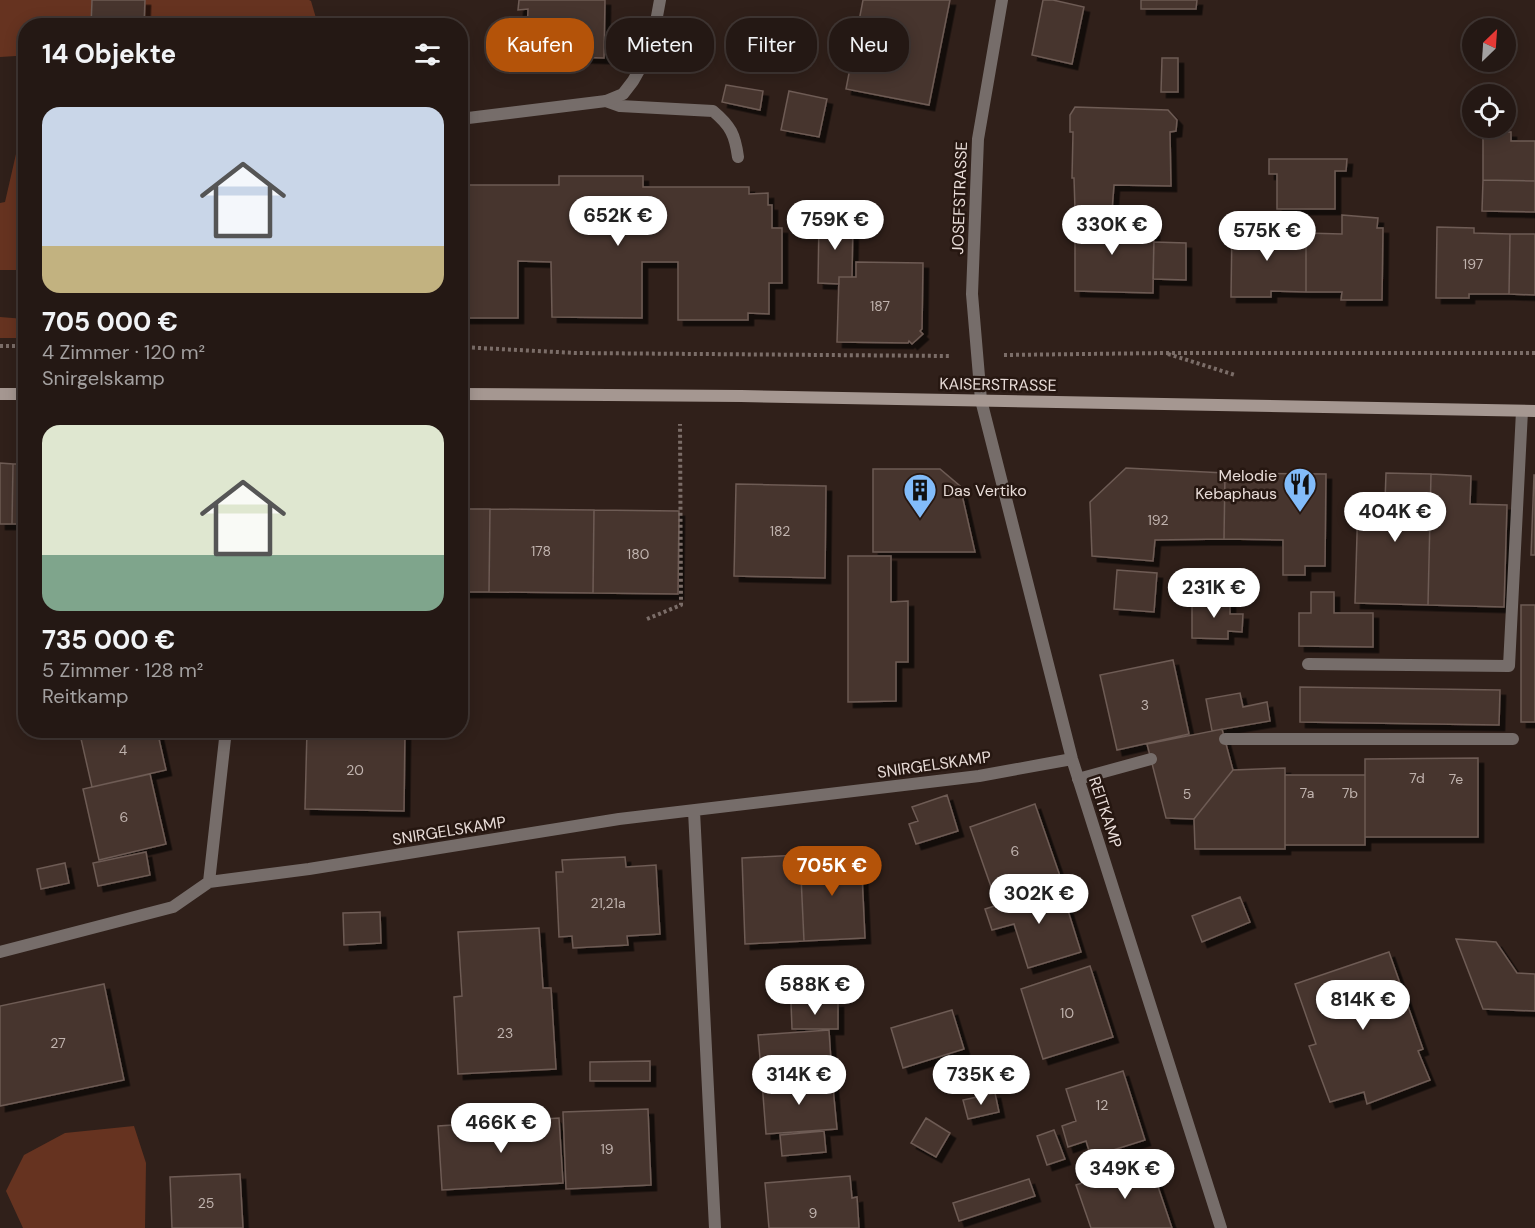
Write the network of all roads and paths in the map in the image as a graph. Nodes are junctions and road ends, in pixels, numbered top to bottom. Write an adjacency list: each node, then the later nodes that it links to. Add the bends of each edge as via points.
1 (660, 0): 3 (street, via 651,49 623,94)
2 (1002, 0): 10 (street, JOSEFSTRASSE, via 978,139 972,294)
3 (606, 101): 4 (street); 5 (street, via 620,106 713,111 730,128)
4 (468, 118)
5 (738, 158)
6 (0, 346): 7 (path)
7 (18, 346)
8 (468, 347): 10 (path, via 576,353)
9 (1535, 353): 10 (path)
10 (977, 356): 15 (street, JOSEFSTRASSE)
11 (0, 394): 12 (main road)
12 (18, 394)
13 (468, 394): 14 (main road, KAISERSTRASSE)
14 (679, 395): 15 (main road, KAISERSTRASSE); 17 (path, via 681,605)
15 (981, 400): 16 (main road, KAISERSTRASSE); 22 (street, REITKAMP)
16 (1528, 411): 18 (street, via 1509,666)
17 (647, 619)
18 (1308, 664)
19 (225, 738): 26 (street)
20 (1225, 739): 21 (street)
21 (1513, 739)
22 (1072, 759): 24 (street, REITKAMP); 25 (street, SNIRGELSKAMP, via 979,776)
23 (1151, 759): 24 (street)
24 (1078, 779): 29 (street, REITKAMP)
25 (694, 811): 26 (street, SNIRGELSKAMP); 28 (street)
26 (209, 882): 27 (street, SNIRGELSKAMP, via 173,907)
27 (0, 952)
28 (716, 1228)
29 (1221, 1228)

